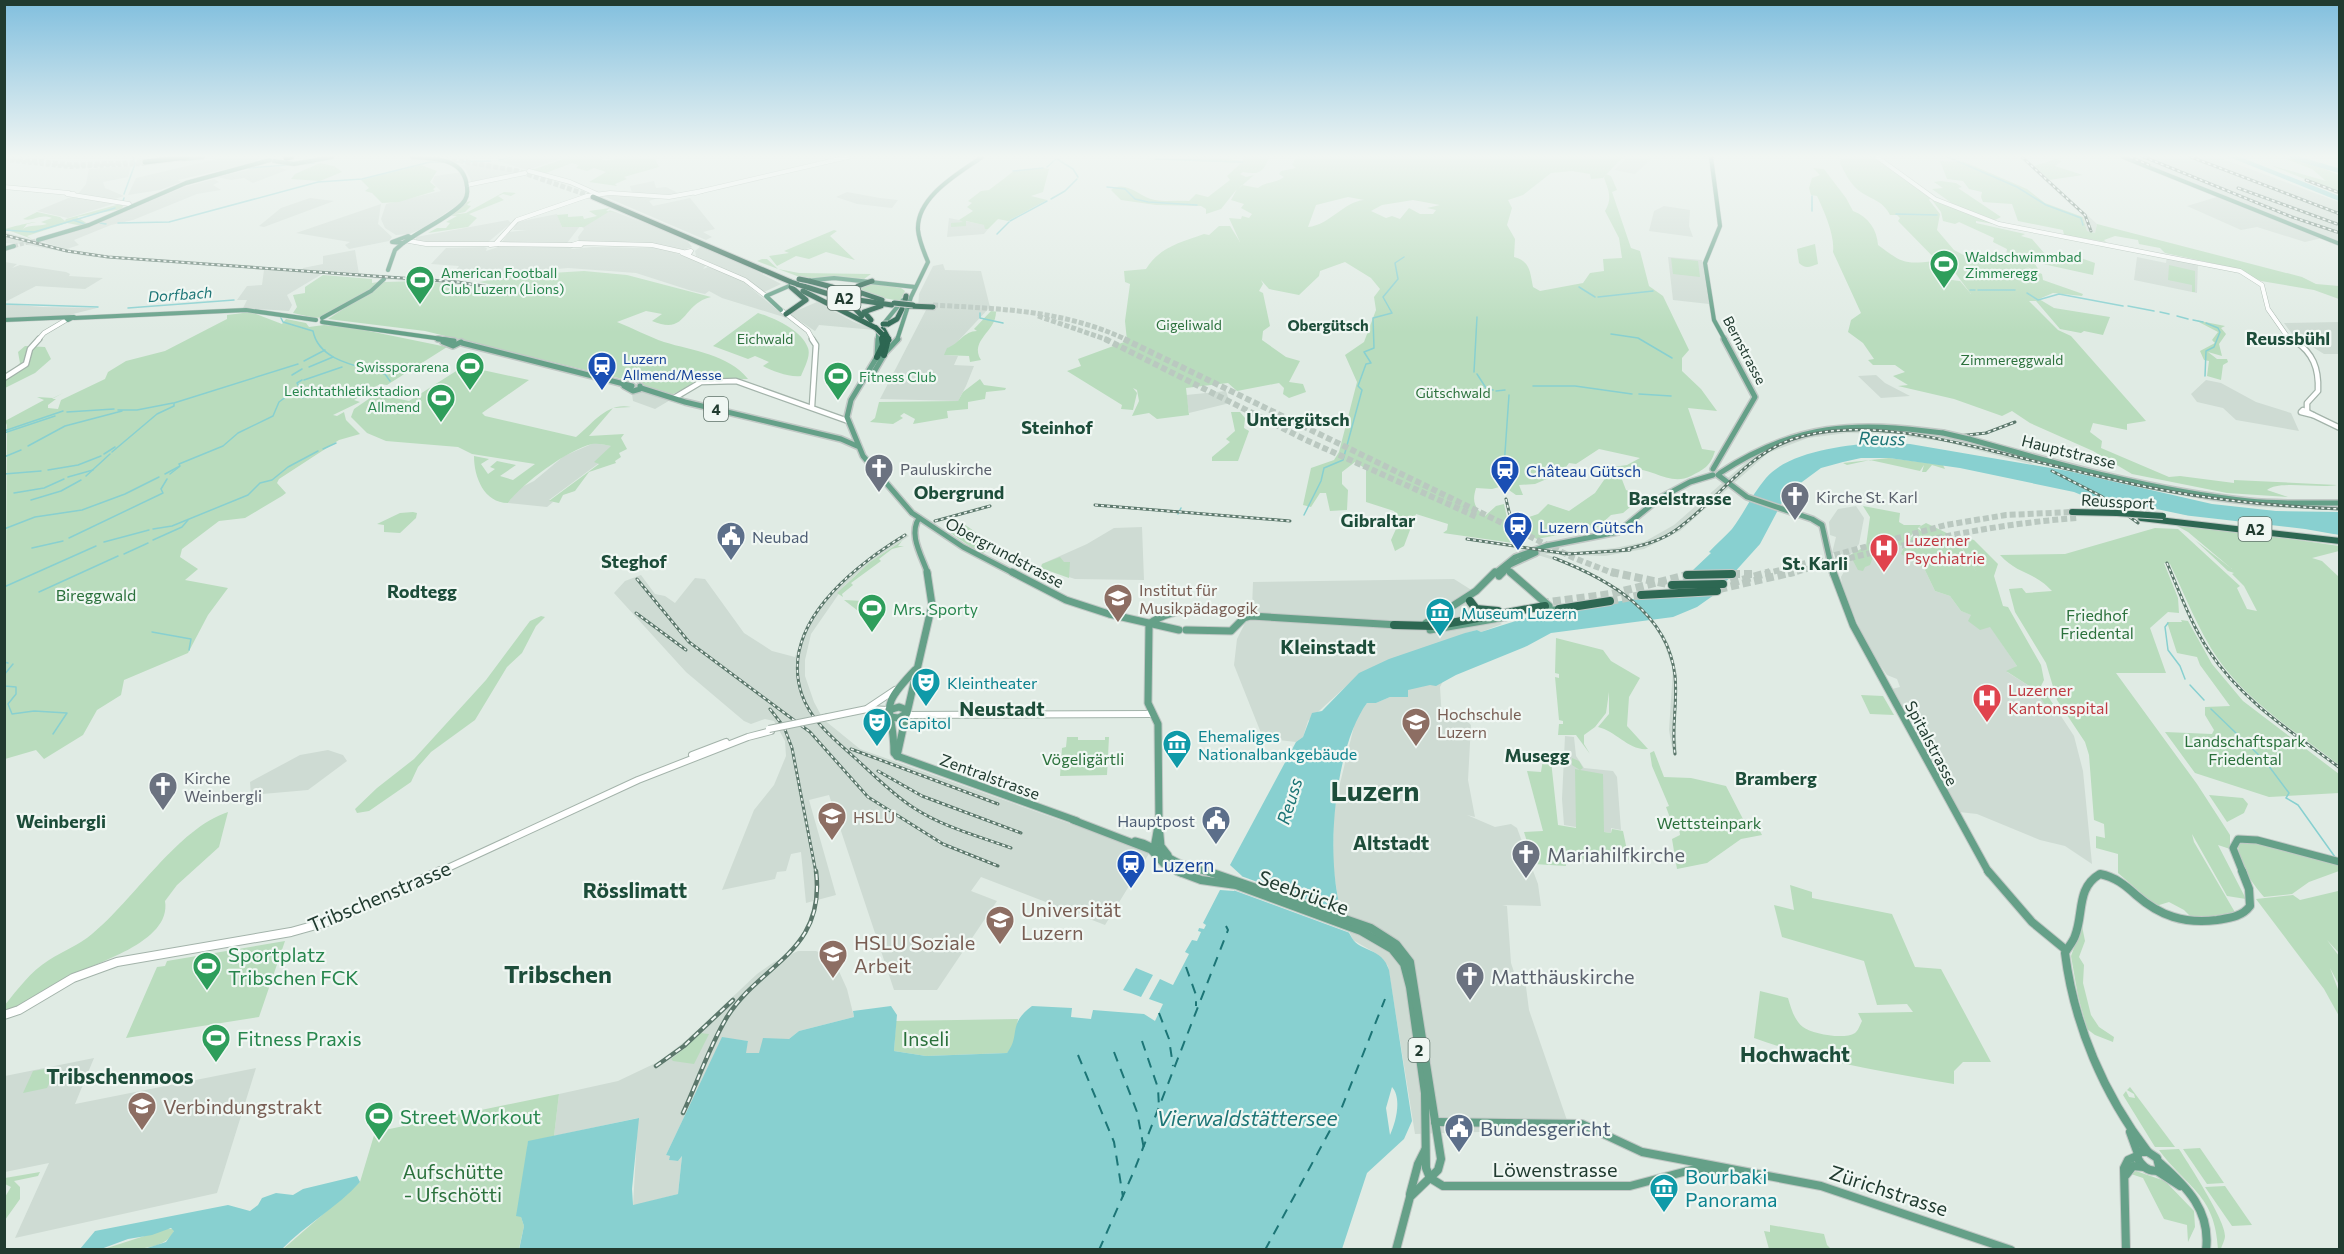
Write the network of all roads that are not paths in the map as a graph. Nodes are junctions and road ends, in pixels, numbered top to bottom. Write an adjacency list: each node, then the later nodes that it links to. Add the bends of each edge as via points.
1 (109, 216): 10 (main road, via 82,228)
2 (444, 216): 9 (main road)
3 (532, 216): 14 (street, via 517,220)
4 (641, 216): 26 (highway, A2)
5 (922, 216): 19 (main road, via 918,231)
6 (1719, 216): 51 (main road, Bernstrasse, via 1720,226 1706,262 1715,324 1755,398)
7 (1980, 216): 47 (street, via 2007,226 2240,271 2262,285 2268,309 2290,339 2315,359 2318,391 2307,403 2307,411 2301,412)
8 (2269, 216): 15 (main road)
9 (409, 238): 11 (main road, via 393,239); 12 (main road); 13 (street, via 426,244)
10 (38, 240)
11 (394, 243): 12 (main road); 18 (main road)
12 (403, 243): 18 (main road)
13 (490, 244): 14 (street)
14 (497, 244): 31 (street, via 640,244 691,251 689,254 747,281)
15 (2340, 244)
16 (14, 246): 17 (main road)
17 (4, 249)
18 (395, 250): 22 (main road)
19 (927, 258): 21 (main road); 27 (main road)
20 (930, 266): 21 (main road)
21 (924, 269): 27 (main road)
22 (388, 270)
23 (384, 279): 39 (main road)
24 (853, 280): 25 (main road); 28 (highway); 31 (main road, via 813,279)
25 (870, 281): 27 (main road); 28 (highway, via 857,284); 30 (highway, via 858,286)
26 (794, 283): 29 (highway, bridge, via 809,281); 34 (highway, A2, via 846,299); 36 (highway, via 806,300 803,305); 40 (highway)
27 (913, 287): 33 (main road); 41 (main road, via 897,340)
28 (853, 290): 30 (highway)
29 (842, 293)
30 (860, 294): 34 (highway)
31 (766, 296): 36 (main road)
32 (847, 300): 40 (highway, via 854,311)
33 (907, 303): 34 (highway, bridge); 35 (highway); 40 (main road); 40 (highway, via 897,319)
34 (893, 304): 40 (highway, via 865,311 864,316)
35 (933, 306)
36 (783, 312): 45 (street, via 809,332 816,345)
37 (66, 319): 38 (main road); 39 (main road, via 234,310); 43 (street, via 44,333 30,350 26,364)
38 (6, 320)
39 (324, 320): 44 (main road, 4, via 441,340)
40 (880, 326): 41 (highway, via 889,341); 42 (highway, via 884,345)
41 (884, 355): 42 (main road); 46 (main road)
42 (877, 357): 46 (main road, Obergrundstrasse)
43 (4, 378)
44 (674, 398): 45 (street, via 699,382 729,380); 50 (main road, 4)
45 (812, 406): 48 (street)
46 (849, 406): 48 (main road, Obergrundstrasse)
47 (2313, 415): 49 (street)
48 (848, 421): 50 (main road, Obergrundstrasse)
49 (2340, 428)
50 (856, 443): 55 (main road, Obergrundstrasse, via 870,465)
51 (1715, 472): 52 (main road, Hauptstrasse, bridge, via 1793,435 1853,428 1913,430 1944,433 2208,495 2267,502); 57 (main road, via 1660,498 1618,532 1559,545); 86 (main road, Spitalstrasse, via 1751,498 1818,522 1824,529 1831,568 1853,627 1980,860 2048,937)
52 (2340, 503)
53 (2074, 515): 54 (highway, A2)
54 (2119, 515): 56 (highway, A2, bridge); 56 (highway, Reussport / A2, bridge, via 2163,516)
55 (921, 520): 70 (main road, Obergrundstrasse, via 967,550 1066,600); 72 (main road, via 914,530 932,599)
56 (2340, 539)
57 (1504, 569): 63 (main road); 64 (main road); 69 (main road)
58 (1732, 574): 59 (highway)
59 (1687, 575)
60 (1668, 587): 61 (highway, via 1720,588)
61 (1641, 595)
62 (1610, 600): 64 (highway)
63 (1470, 601): 66 (highway, via 1476,609)
64 (1549, 606): 66 (highway); 71 (highway, via 1417,627); 71 (main road, via 1442,629)
65 (1235, 611): 67 (main road); 68 (main road); 70 (main road, via 1181,612 1159,616)
66 (1498, 611): 69 (highway)
67 (1268, 616): 68 (main road, Obergrundstrasse, via 1248,616); 71 (main road)
68 (1240, 622): 70 (main road, Obergrundstrasse, via 1231,631 1182,630)
69 (1430, 623): 71 (main road)
70 (1149, 624): 77 (main road, via 1148,703)
71 (1394, 625)
72 (918, 666): 73 (main road); 75 (main road)
73 (897, 689): 74 (street); 76 (main road, via 889,701)
74 (867, 709): 76 (street); 78 (street)
75 (906, 713): 76 (main road, via 899,718); 76 (main road, via 899,707); 77 (street); 79 (main road)
76 (888, 714): 78 (street, via 866,712); 79 (main road)
77 (1152, 714): 80 (main road, via 1158,724)
78 (829, 718): 87 (street, Tribschenstrasse, bridge, via 770,730 675,764 334,920 291,932 117,962 74,978)
79 (897, 756): 81 (main road, Zentralstrasse)
80 (1159, 825): 81 (main road); 82 (main road, via 1161,846)
81 (1155, 850): 82 (main road, Zentralstrasse); 84 (main road, Zentralstrasse / 2, via 1166,865 1199,880)
82 (1171, 858): 84 (main road, 2)
83 (2340, 862): 86 (main road, via 2253,839 2238,839 2233,848 2249,889 2250,906 2241,915 2196,923 2165,915 2117,880 2098,874 2082,898 2075,936)
84 (1237, 883): 85 (main road, Seebrücke / 2)
85 (1363, 928): 88 (main road, 2, via 1396,943 1412,967); 90 (main road, 2, via 1388,945 1407,972)
86 (2066, 950): 89 (main road, via 2071,987 2088,1043)
87 (4, 1015)
88 (1435, 1122): 90 (main road); 97 (main road, Zürichstrasse, via 1586,1125 1647,1154); 99 (main road, 2, via 1442,1159)
89 (2128, 1125): 92 (main road); 93 (main road)
90 (1427, 1129): 91 (main road, 2)
91 (1425, 1149): 99 (main road); 100 (main road, 2)
92 (2148, 1152): 93 (main road); 95 (main road)
93 (2137, 1155): 94 (main road); 98 (main road, via 2126,1162)
94 (2144, 1167): 95 (main road); 98 (main road, via 2133,1166)
95 (2159, 1167): 104 (main road, via 2190,1193 2206,1224)
96 (1680, 1172): 97 (main road, Zürichstrasse, via 1695,1168); 99 (main road, Löwenstrasse, via 1625,1186 1448,1186)
97 (1754, 1174): 103 (main road, Zürichstrasse, via 1830,1188)
98 (2126, 1175): 101 (main road)
99 (1430, 1178): 100 (main road, 2)
100 (1410, 1197): 102 (main road, 2)
101 (2126, 1247)
102 (1396, 1250)
103 (2011, 1250)
104 (2206, 1250)

